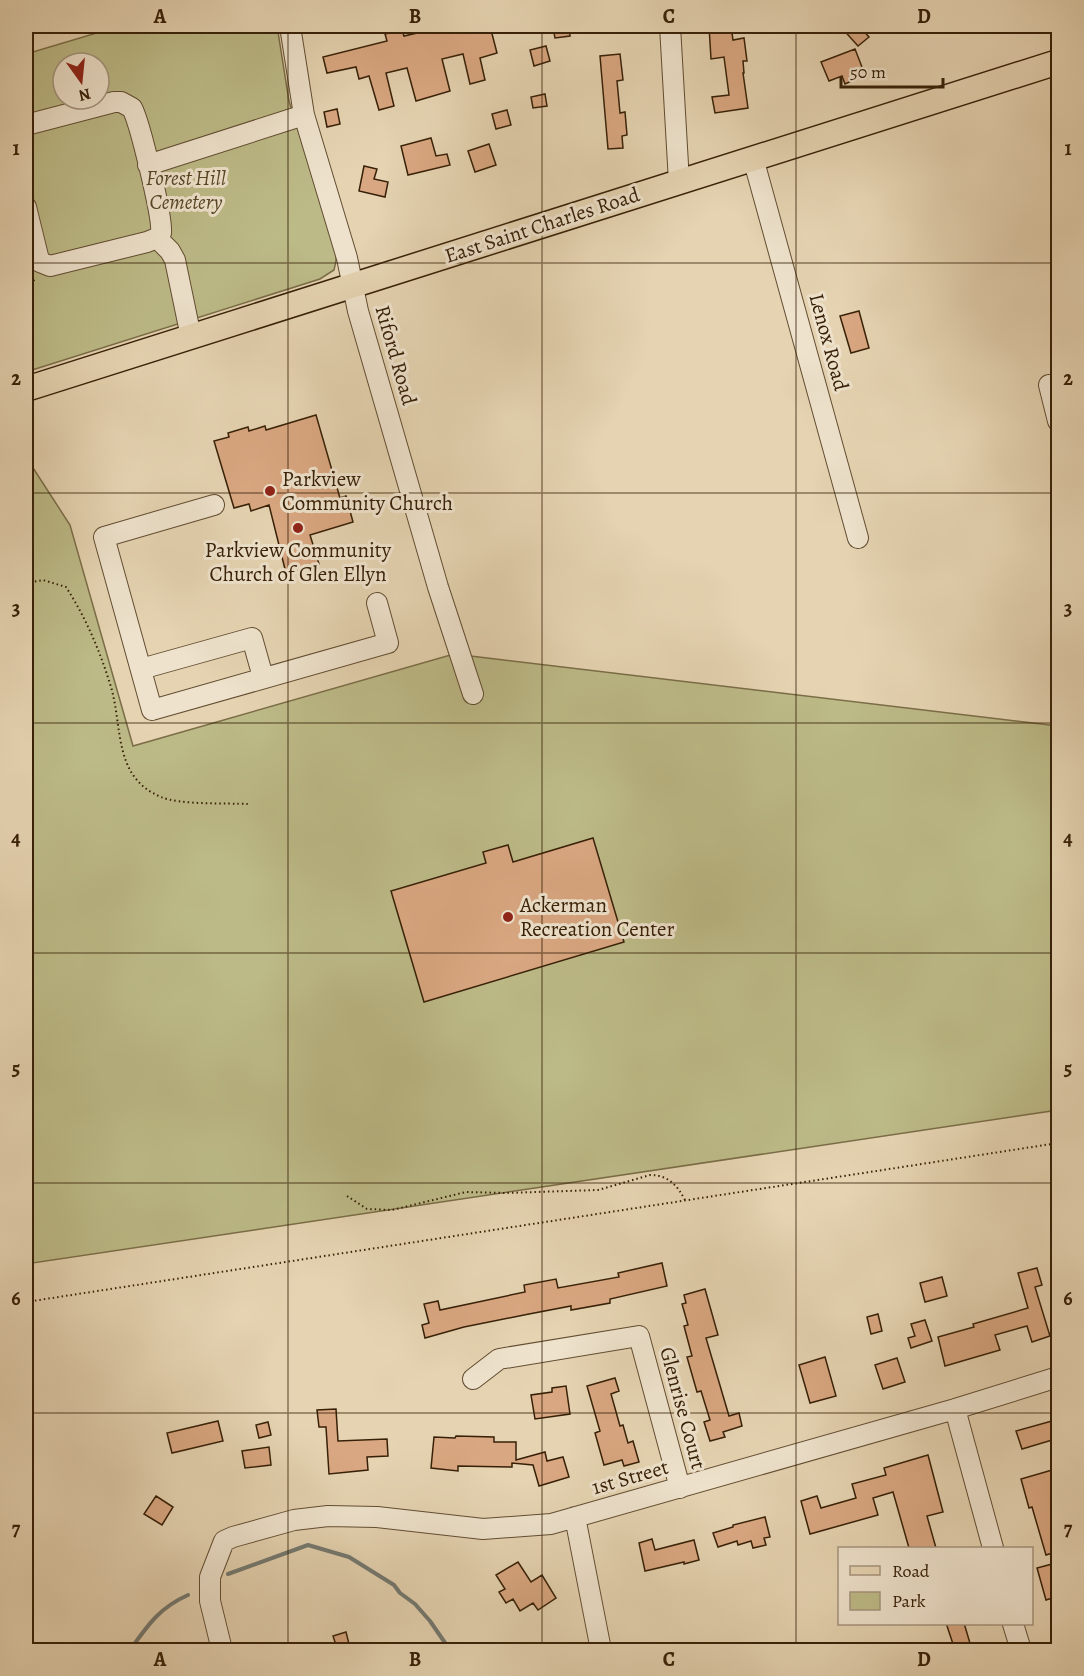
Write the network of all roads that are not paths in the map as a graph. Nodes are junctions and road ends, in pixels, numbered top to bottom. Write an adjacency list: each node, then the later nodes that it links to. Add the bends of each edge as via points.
1 (290, 26): 4 (street, Riford Road)
2 (670, 26): 8 (street)
3 (1059, 62): 6 (main road, East Saint Charles Road)
4 (304, 115): 7 (street); 11 (street, Riford Road)
5 (26, 125): 7 (street, via 122,102 135,114)
6 (753, 158): 8 (main road, East Saint Charles Road); 17 (street, Lenox Road)
7 (148, 165): 10 (street, via 161,228)
8 (679, 182): 11 (main road, East Saint Charles Road)
9 (26, 207): 10 (street, via 38,256 44,265 59,266)
10 (157, 238): 12 (street, via 175,260)
11 (352, 286): 12 (main road, East Saint Charles Road); 21 (street, Riford Road)
12 (190, 337): 14 (main road, East Saint Charles Road)
13 (1049, 385): 15 (street)
14 (26, 389)
15 (1059, 421)
16 (214, 505): 19 (street, via 104,537)
17 (858, 538)
18 (377, 603): 20 (street, via 388,643)
19 (141, 669): 20 (street, via 252,638); 20 (street, via 152,710)
20 (263, 677)
21 (473, 694)
22 (1059, 1377): 24 (street, 1st Street)
23 (473, 1379): 25 (street, Glenrise Court, via 499,1359 639,1336)
24 (955, 1409): 25 (street, 1st Street); 27 (street)
25 (680, 1488): 26 (street, 1st Street)
26 (575, 1517): 29 (street, 1st Street, via 551,1524 483,1529 377,1517 328,1516 294,1520 233,1537 224,1541 210,1577 210,1601); 30 (street)
27 (993, 1547)
28 (1014, 1625): 31 (street)
29 (222, 1650)
30 (601, 1650)
31 (1020, 1650)

